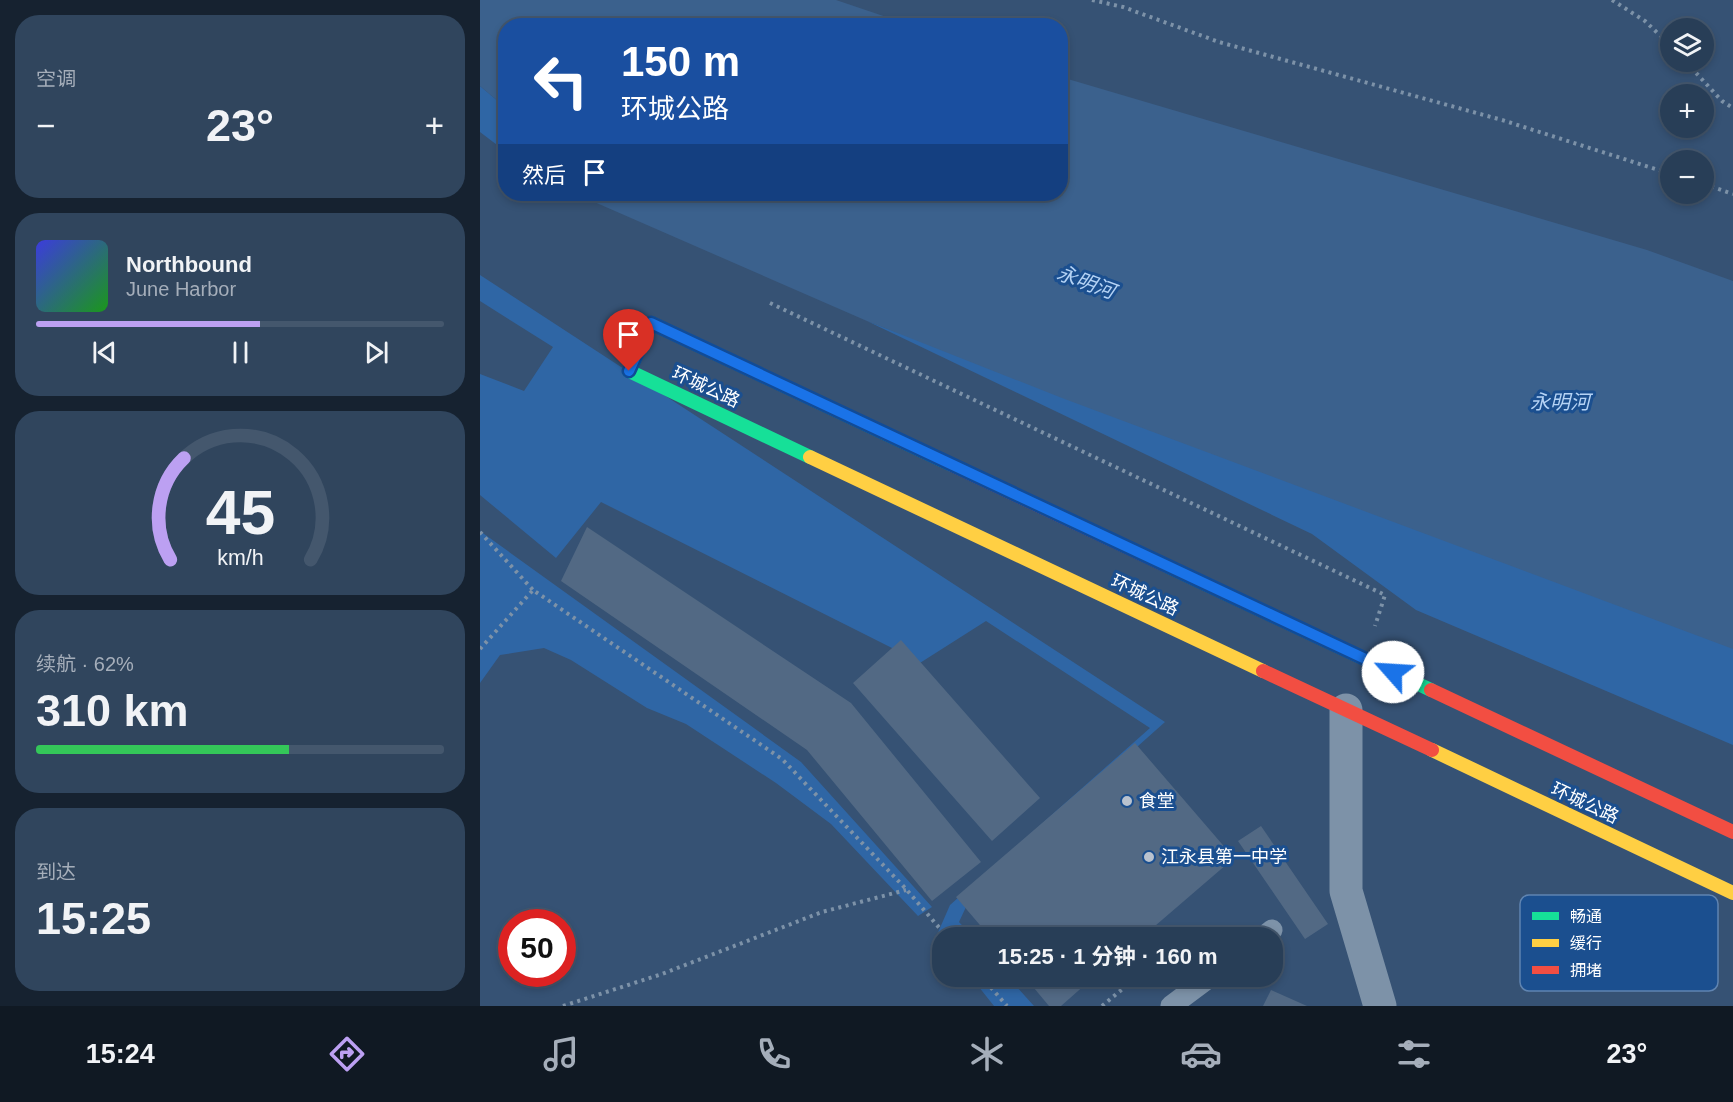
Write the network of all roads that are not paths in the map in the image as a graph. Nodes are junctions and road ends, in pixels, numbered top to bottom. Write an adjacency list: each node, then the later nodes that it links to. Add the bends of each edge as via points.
1 (1346, 710): 2 (main road, 环城公路, via 629,371 651,323); 3 (main road, 环城公路); 6 (street, via 1346,891)
2 (1733, 832)
3 (1733, 893)
4 (1196, 987): 5 (lane)
5 (1171, 1006)
6 (1380, 1006)

